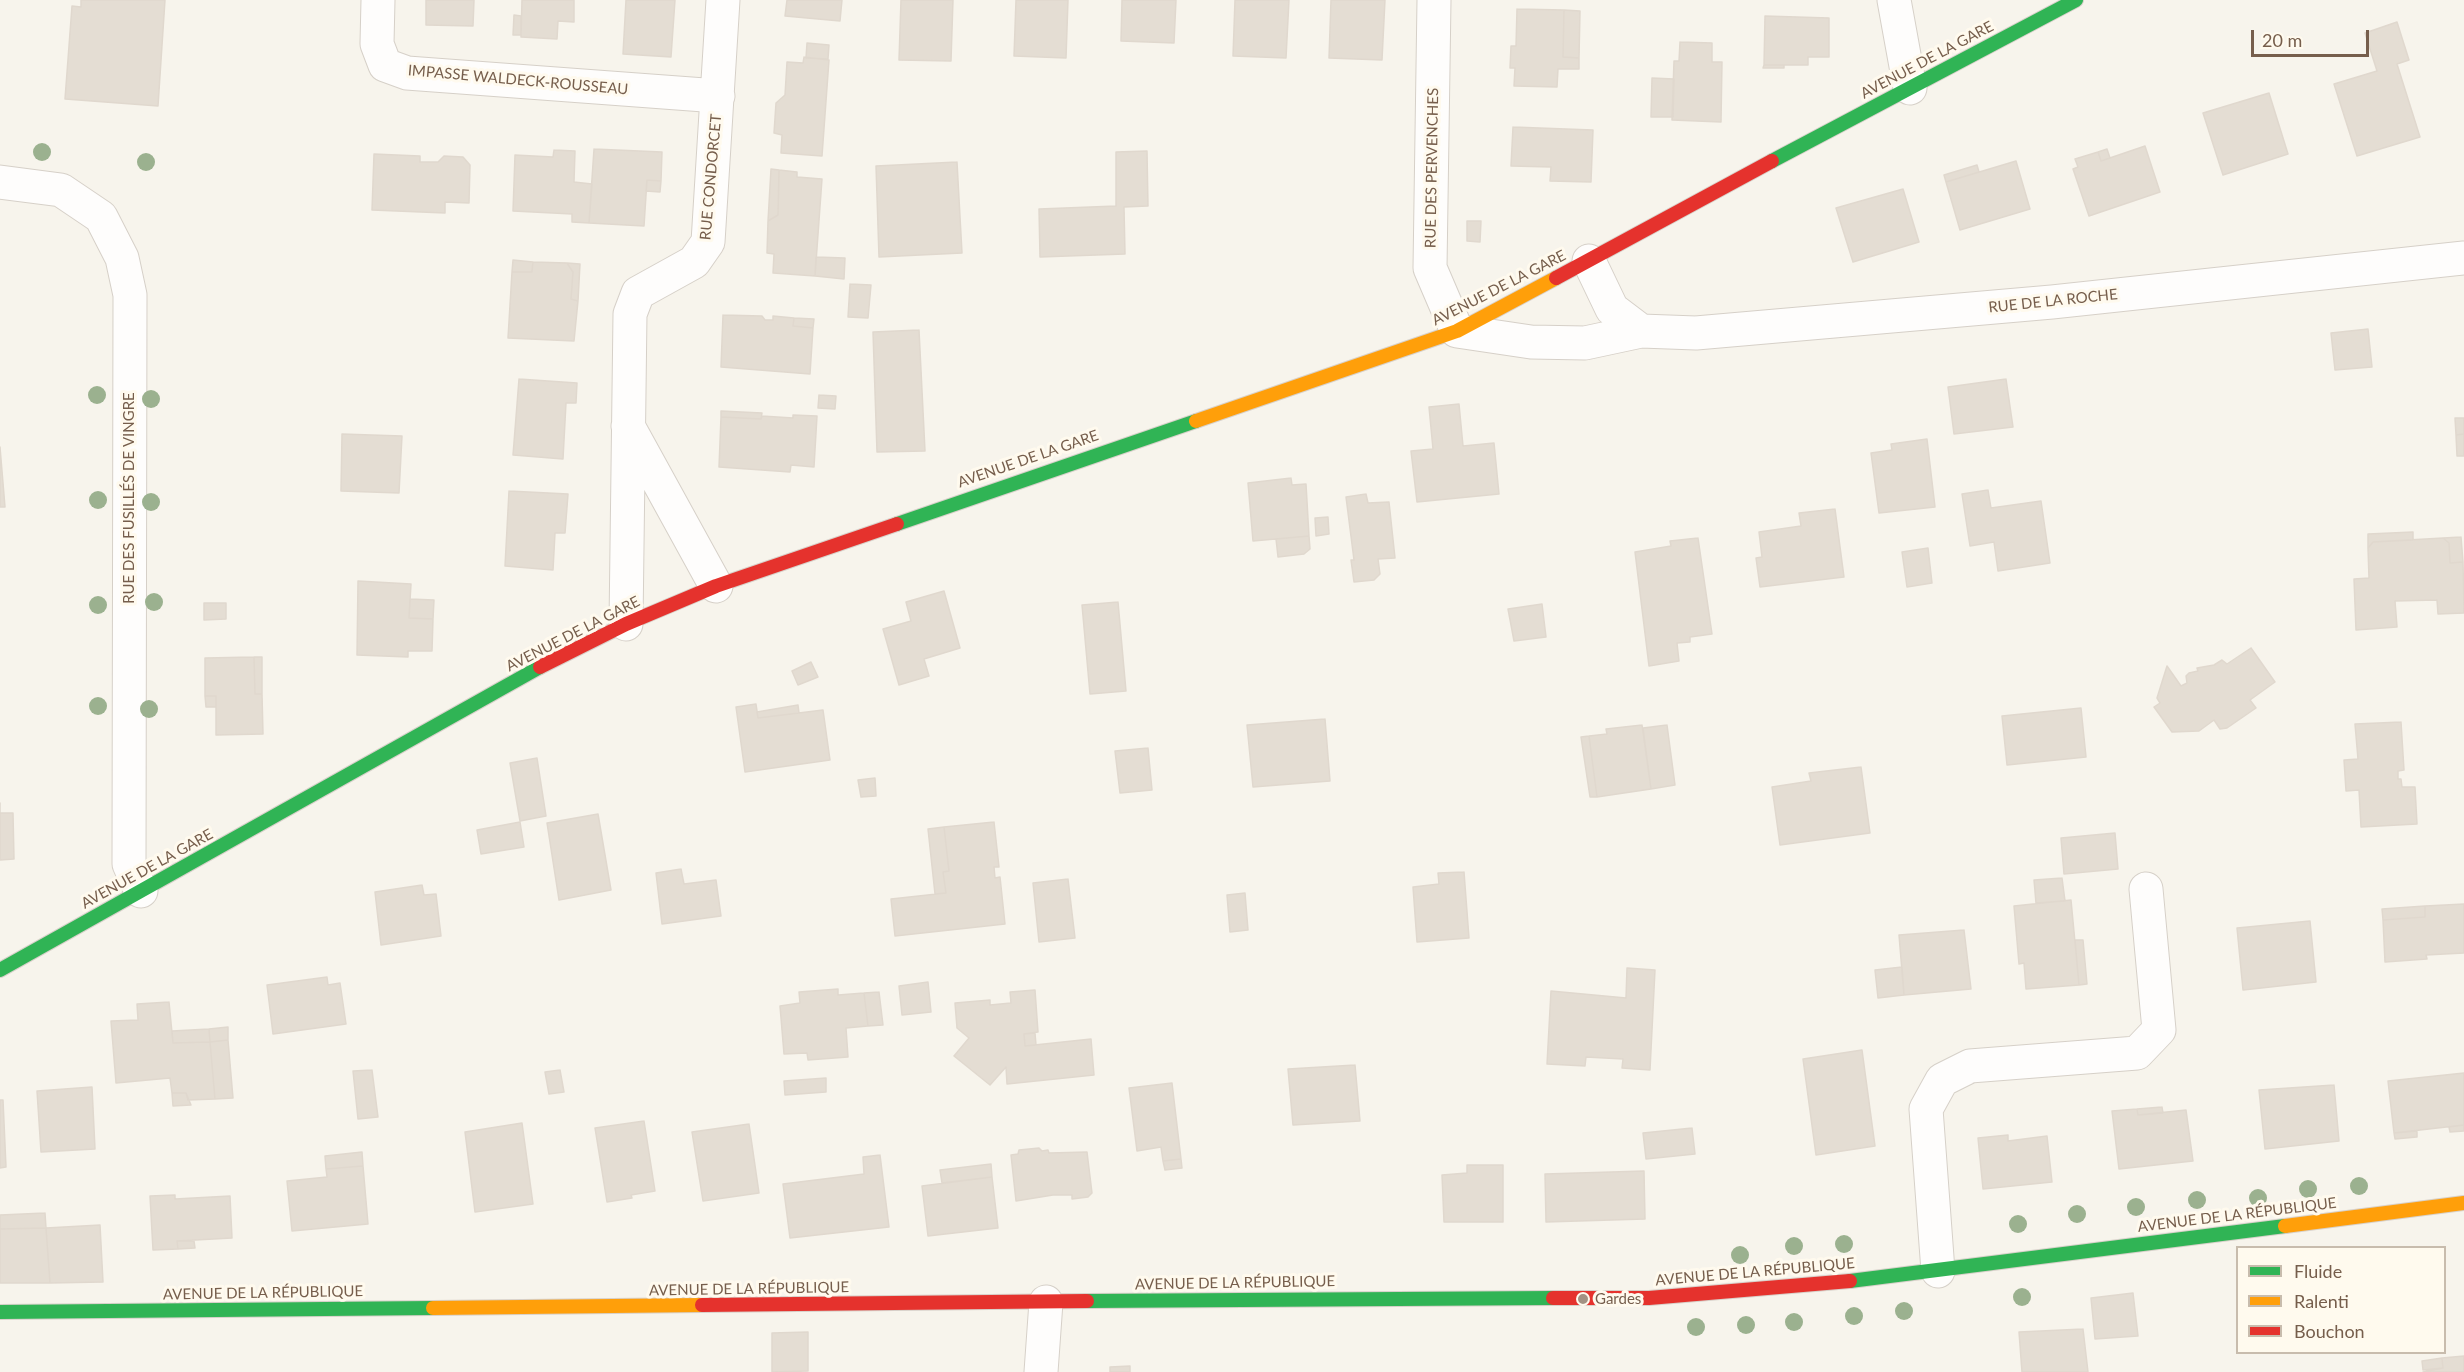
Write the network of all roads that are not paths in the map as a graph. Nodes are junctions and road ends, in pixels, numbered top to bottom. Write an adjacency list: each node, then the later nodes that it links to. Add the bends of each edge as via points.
1 (378, 0): 7 (street, IMPASSE WALDECK-ROUSSEAU, via 377,44 385,65 407,73)
2 (723, 0): 7 (street, RUE CONDORCET)
3 (1434, 0): 11 (street, RUE DES PERVENCHES, via 1430,268)
4 (1894, 0): 6 (street)
5 (2076, 0): 6 (street, AVENUE DE LA GARE)
6 (1910, 88): 10 (street, AVENUE DE LA GARE)
7 (718, 96): 13 (street, RUE CONDORCET, via 708,242 694,262 638,292 630,314)
8 (0, 182): 17 (street, RUE DES FUSILLÉS DE VINGRE, via 61,190 101,217 122,258 130,295 129,864)
9 (2464, 258): 12 (street, RUE DE LA ROCHE, via 2029,304 1701,332)
10 (1589, 261): 11 (street, AVENUE DE LA GARE); 12 (street, via 1612,309)
11 (1457, 330): 12 (street, RUE DE LA ROCHE, via 1531,342 1585,343); 14 (street, AVENUE DE LA GARE)
12 (1641, 332)
13 (627, 424): 14 (street); 15 (street, RUE CONDORCET)
14 (716, 586): 15 (street, AVENUE DE LA GARE)
15 (626, 624): 17 (street, AVENUE DE LA GARE, via 529,673)
16 (2146, 888): 20 (street, via 2159,1030 2137,1053 1970,1066 1942,1080 1926,1109)
17 (141, 891): 18 (street, AVENUE DE LA GARE)
18 (0, 970)
19 (2464, 1203): 20 (street, AVENUE DE LA RÉPUBLIQUE)
20 (1938, 1270): 21 (street, AVENUE DE LA RÉPUBLIQUE, via 1809,1286 1649,1298)
21 (1046, 1302): 22 (street, AVENUE DE LA RÉPUBLIQUE); 23 (street)
22 (0, 1312)
23 (1041, 1372)

